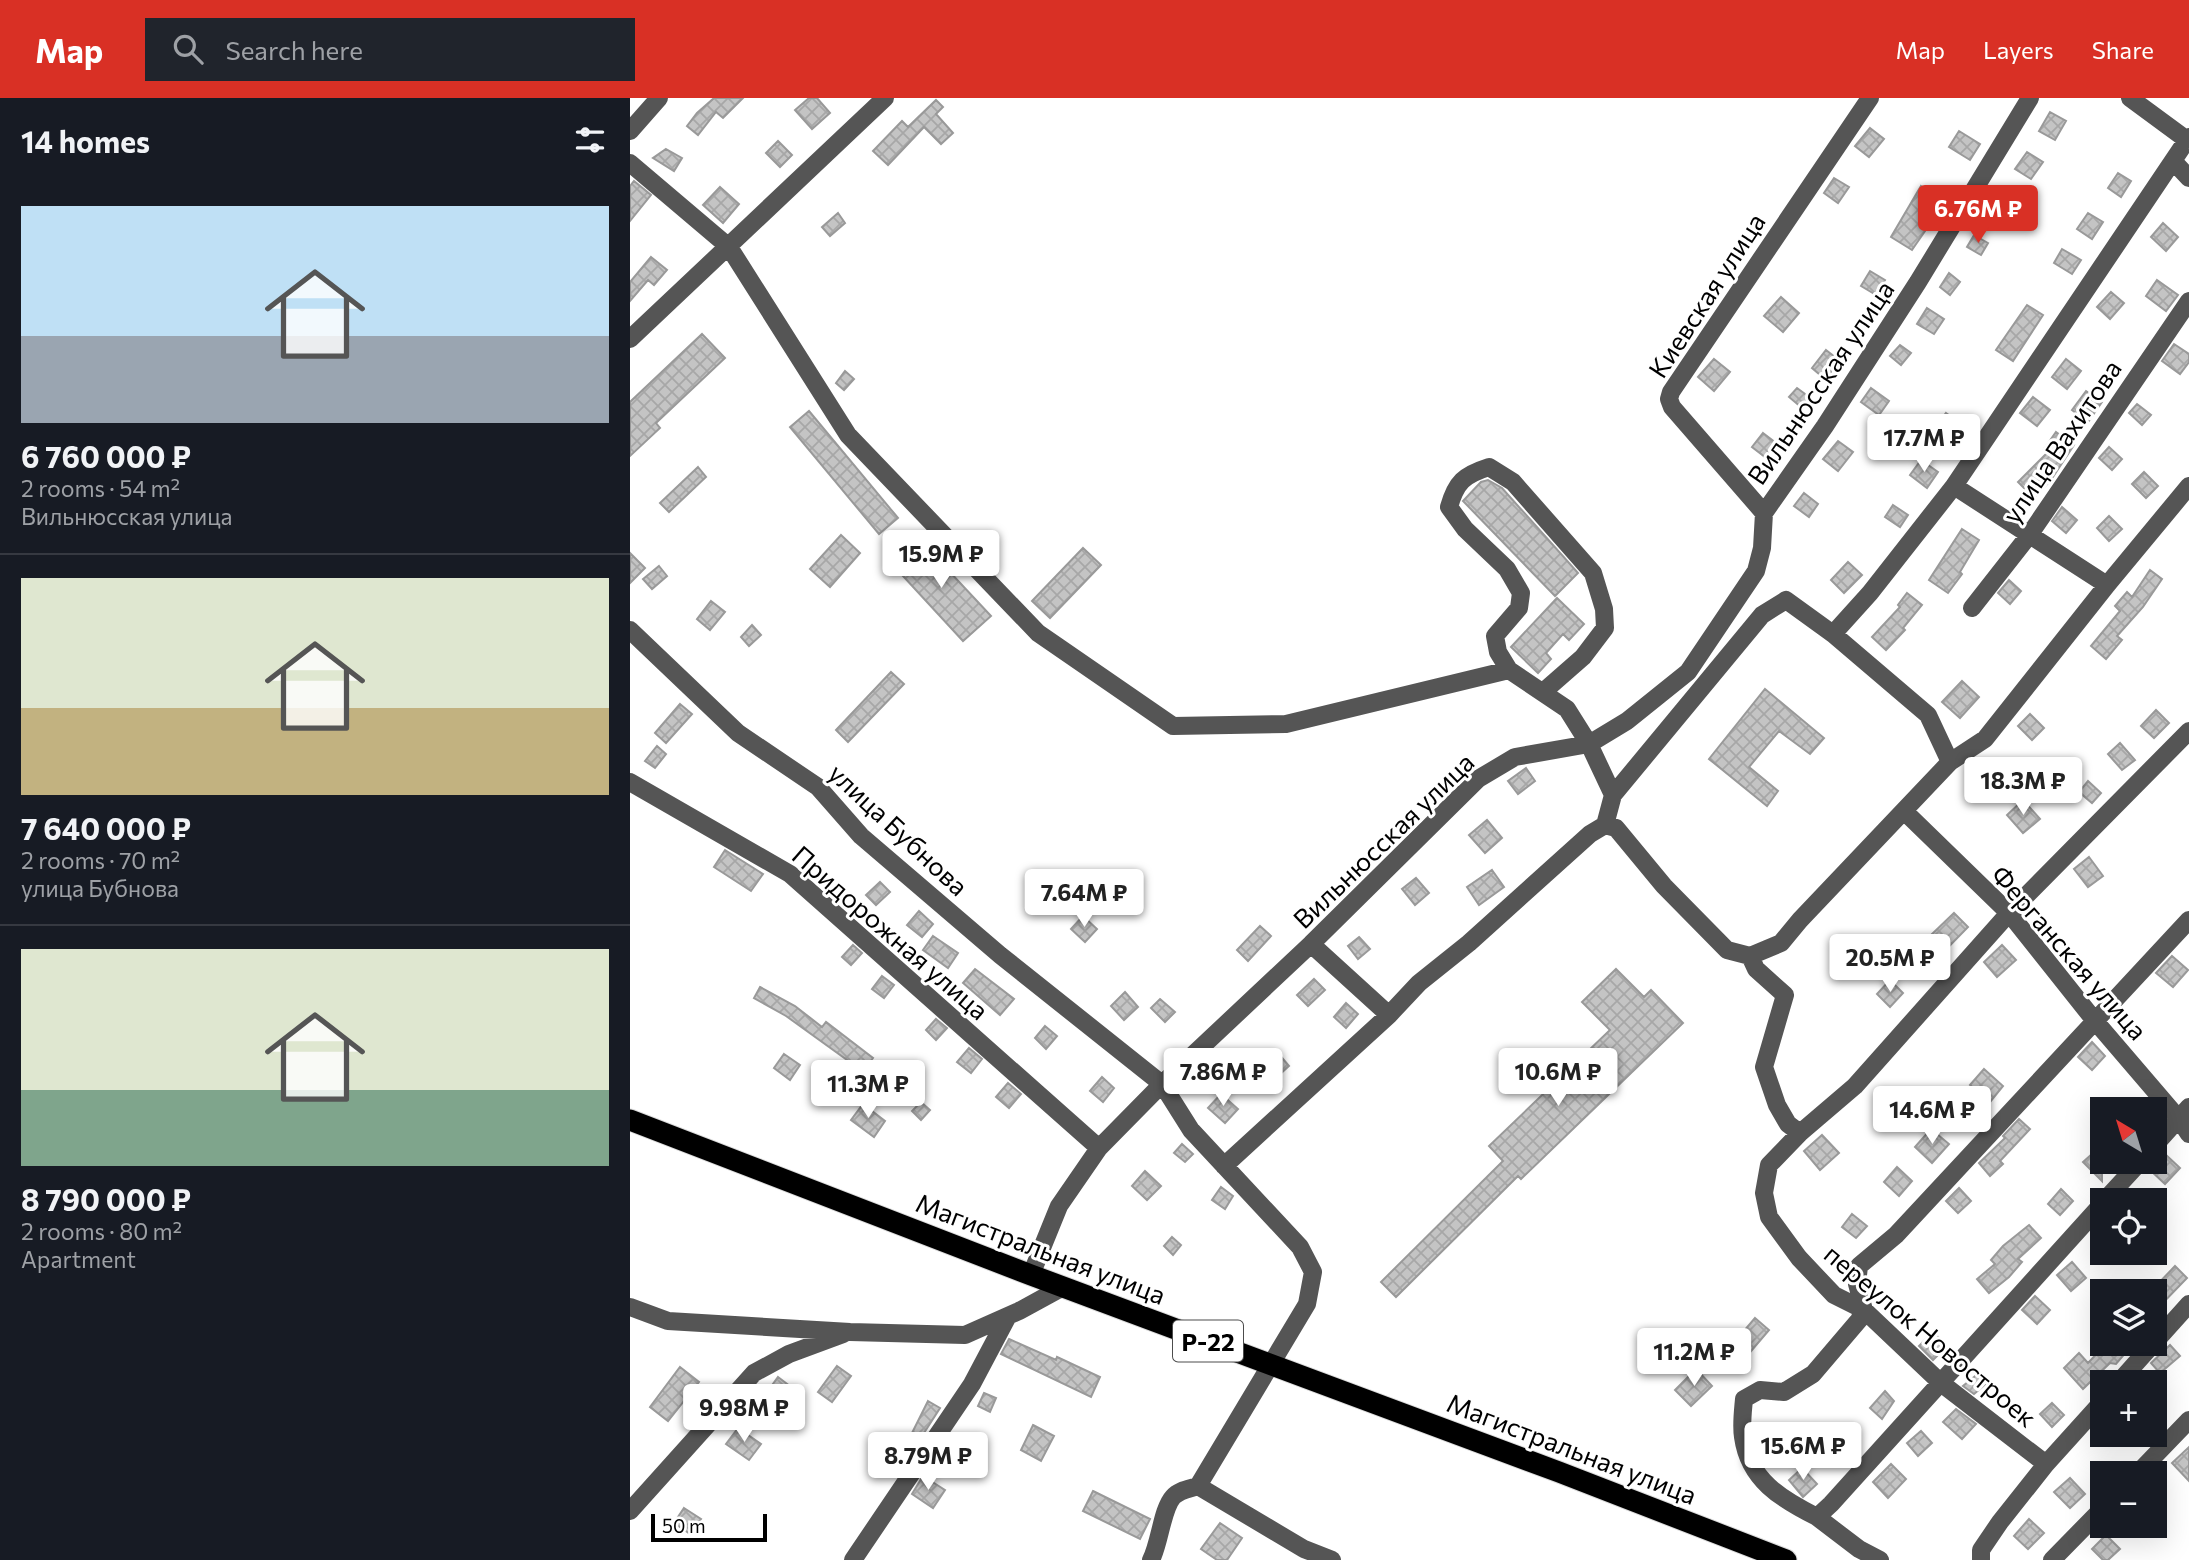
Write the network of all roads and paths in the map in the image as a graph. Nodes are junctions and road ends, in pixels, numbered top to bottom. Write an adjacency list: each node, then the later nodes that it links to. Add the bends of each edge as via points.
1 (659, 98): 6 (street)
2 (884, 98): 11 (street)
3 (1870, 98): 16 (street, Киевская улица, via 1669,399)
4 (2030, 98): 16 (street, Вильнюсская улица, via 1918,282)
5 (2130, 98): 7 (street)
6 (630, 131)
7 (2188, 139): 8 (street)
8 (2174, 162): 10 (street); 14 (street)
9 (630, 163): 11 (street)
10 (2189, 177)
11 (729, 247): 13 (street); 22 (street, via 848,435 1038,633 1173,726 1286,724)
12 (2189, 301): 17 (street, улица Вахитова)
13 (630, 339)
14 (1954, 486): 17 (street); 21 (street)
15 (2189, 486): 18 (street)
16 (1764, 513): 25 (street, Вильнюсская улица, via 1756,571 1688,672 1628,720)
17 (2030, 534): 18 (street); 19 (street, улица Вахитова)
18 (2107, 585): 26 (street, via 1985,739)
19 (1972, 608)
20 (630, 630): 37 (street, улица Бубнова, via 738,733 818,787 861,836 1000,956)
21 (1833, 634): 26 (street, via 1928,715); 28 (street, via 1786,600 1762,615)
22 (1509, 670): 23 (street); 23 (street, via 1495,636 1519,608 1521,593 1507,569 1449,507 1454,491 1469,473 1489,467 1513,482 1593,573 1604,609 1605,628 1583,657)
23 (1543, 692): 25 (street, via 1567,709)
24 (2189, 731): 31 (street)
25 (1589, 744): 28 (street); 33 (street, Вильнюсская улица, via 1515,757 1478,779)
26 (1950, 762): 29 (street)
27 (630, 782): 43 (street, Придорожная улица, via 790,874)
28 (1613, 795): 30 (street)
29 (1903, 811): 31 (street, Ферганская улица); 34 (street, via 1781,943)
30 (1605, 825): 34 (street, via 1616,828 1664,886 1727,950); 35 (street, via 1419,983)
31 (2009, 913): 36 (street, Ферганская улица); 41 (street, via 1855,1086)
32 (2189, 920): 36 (street)
33 (1311, 944): 35 (street); 37 (street, Вильнюсская улица)
34 (1750, 956): 41 (street, via 1756,969 1785,995 1764,1067 1777,1105 1788,1124)
35 (1389, 1015): 44 (street)
36 (2095, 1021): 38 (street, Ферганская улица); 52 (street, via 1896,1235 1859,1266 1857,1284)
37 (1161, 1084): 43 (street, Вильнюсская улица); 44 (street, улица Бубнова, via 1191,1130)
38 (2184, 1113): 40 (street); 42 (street, Ферганская улица)
39 (630, 1120): 48 (highway, Магистральная улица / Р-22)
40 (2167, 1132)
41 (1800, 1133): 52 (street, переулок Новостроек, via 1769,1165 1763,1193 1769,1217 1798,1258 1834,1295)
42 (2189, 1135)
43 (1099, 1148): 48 (street, Вильнюсская улица, via 1059,1206)
44 (1224, 1166): 57 (street, улица Бубнова, via 1300,1247 1313,1272 1307,1304)
45 (2129, 1174): 46 (street)
46 (2116, 1188)
47 (2090, 1217): 59 (street)
48 (1031, 1275): 49 (highway, Магистральная улица / Р-22)
49 (1063, 1287): 53 (street); 57 (highway, Магистральная улица / Р-22)
50 (2189, 1304): 54 (street)
51 (630, 1307): 55 (street, via 668,1321)
52 (1864, 1310): 59 (street, переулок Новостроек); 66 (street, via 1813,1374 1784,1392 1760,1390 1744,1399 1743,1437 1754,1472 1785,1502)
53 (1008, 1316): 55 (street, via 965,1335); 68 (street, via 972,1384)
54 (2167, 1329)
55 (850, 1332): 65 (street, via 789,1354 754,1373)
56 (2142, 1356): 58 (street)
57 (1272, 1365): 64 (street, улица Бубнова); 71 (highway, Магистральная улица / Р-22)
58 (2130, 1370)
59 (1941, 1383): 63 (street, переулок Новостроек); 66 (street)
60 (2090, 1415): 63 (street)
61 (2189, 1420): 62 (street)
62 (2150, 1461)
63 (2046, 1464): 73 (street, via 1981,1550)
64 (1198, 1486): 69 (street, via 1180,1491 1168,1505); 70 (street, via 1292,1542)
65 (630, 1511)
66 (1817, 1517): 72 (street)
67 (2090, 1521): 74 (street)
68 (853, 1560)
69 (1151, 1560)
70 (1332, 1560)
71 (1786, 1560)
72 (1880, 1560)
73 (1981, 1560)
74 (2052, 1560)

